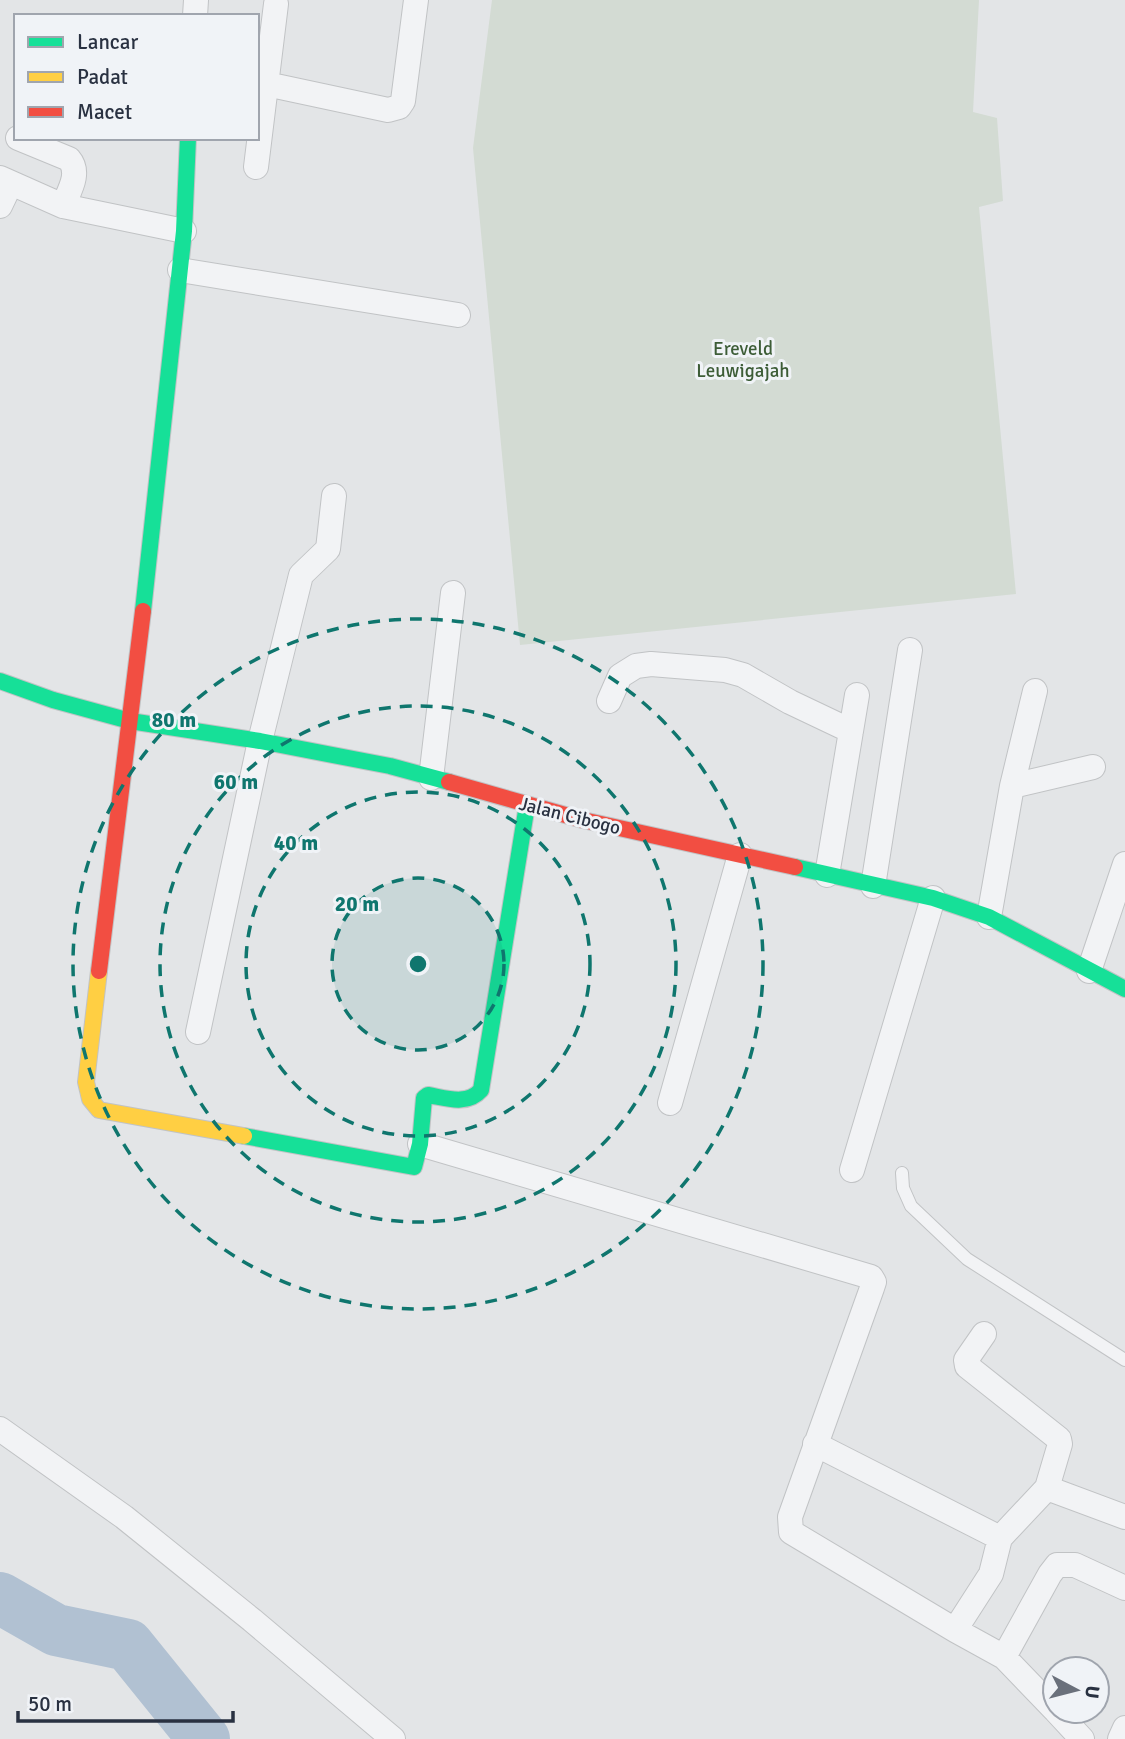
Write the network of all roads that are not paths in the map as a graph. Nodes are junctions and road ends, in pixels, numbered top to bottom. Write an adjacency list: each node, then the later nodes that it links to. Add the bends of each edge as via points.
1 (416, 0): 3 (street, via 404,101 399,107 388,110)
2 (276, 4): 3 (street)
3 (262, 83): 4 (street)
4 (259, 125)
5 (22, 140): 11 (street, via 74,165 76,173)
6 (188, 140): 12 (street)
7 (258, 140): 8 (street)
8 (256, 167)
9 (6, 180): 10 (street); 11 (street)
10 (0, 206)
11 (63, 206): 12 (street)
12 (184, 231): 13 (street)
13 (180, 270): 14 (street); 22 (street)
14 (458, 315)
15 (334, 496): 24 (street, via 330,544 301,575)
16 (453, 593): 26 (street)
17 (910, 650): 32 (street)
18 (0, 681): 22 (street, Jalan Cibogo)
19 (1035, 691): 27 (street)
20 (857, 695): 23 (street)
21 (609, 701): 23 (street, via 620,676 636,666 715,669 743,675)
22 (130, 721): 24 (street, Jalan Cibogo); 39 (street, via 86,1082 90,1099 99,1110 411,1168)
23 (851, 731): 31 (street)
24 (260, 741): 26 (street, Jalan Cibogo); 37 (street)
25 (1093, 767): 27 (street)
26 (431, 778): 28 (street, Jalan Cibogo)
27 (1012, 786): 34 (street)
28 (527, 805): 29 (street, Jalan Cibogo); 39 (street, via 481,1090 470,1101 426,1096)
29 (740, 855): 31 (street, Jalan Cibogo); 38 (street)
30 (1125, 864): 35 (street)
31 (827, 875): 32 (street, Jalan Cibogo)
32 (873, 886): 33 (street, Jalan Cibogo)
33 (933, 898): 34 (street, Jalan Cibogo); 40 (street)
34 (989, 917): 35 (street, Jalan Cibogo)
35 (1089, 971): 36 (street, Jalan Cibogo)
36 (1125, 989)
37 (198, 1032)
38 (670, 1103)
39 (420, 1144): 45 (street, via 871,1277 872,1288)
40 (852, 1170)
41 (902, 1173): 43 (lane, via 911,1206 967,1259)
42 (985, 1334): 46 (street, via 966,1360 967,1366 1059,1439)
43 (1125, 1360)
44 (0, 1429): 55 (street, via 124,1517)
45 (815, 1444): 48 (street); 50 (street, via 790,1517 791,1532)
46 (1047, 1488): 47 (street); 48 (street)
47 (1125, 1517)
48 (1000, 1538): 50 (street, via 991,1574)
49 (1125, 1588): 51 (street, via 1075,1565 1057,1565)
50 (955, 1630): 51 (street)
51 (1004, 1657): 52 (street)
52 (1041, 1696)
53 (1068, 1725): 56 (street)
54 (1125, 1728): 57 (street)
55 (393, 1739)
56 (1082, 1739)
57 (1120, 1739)

